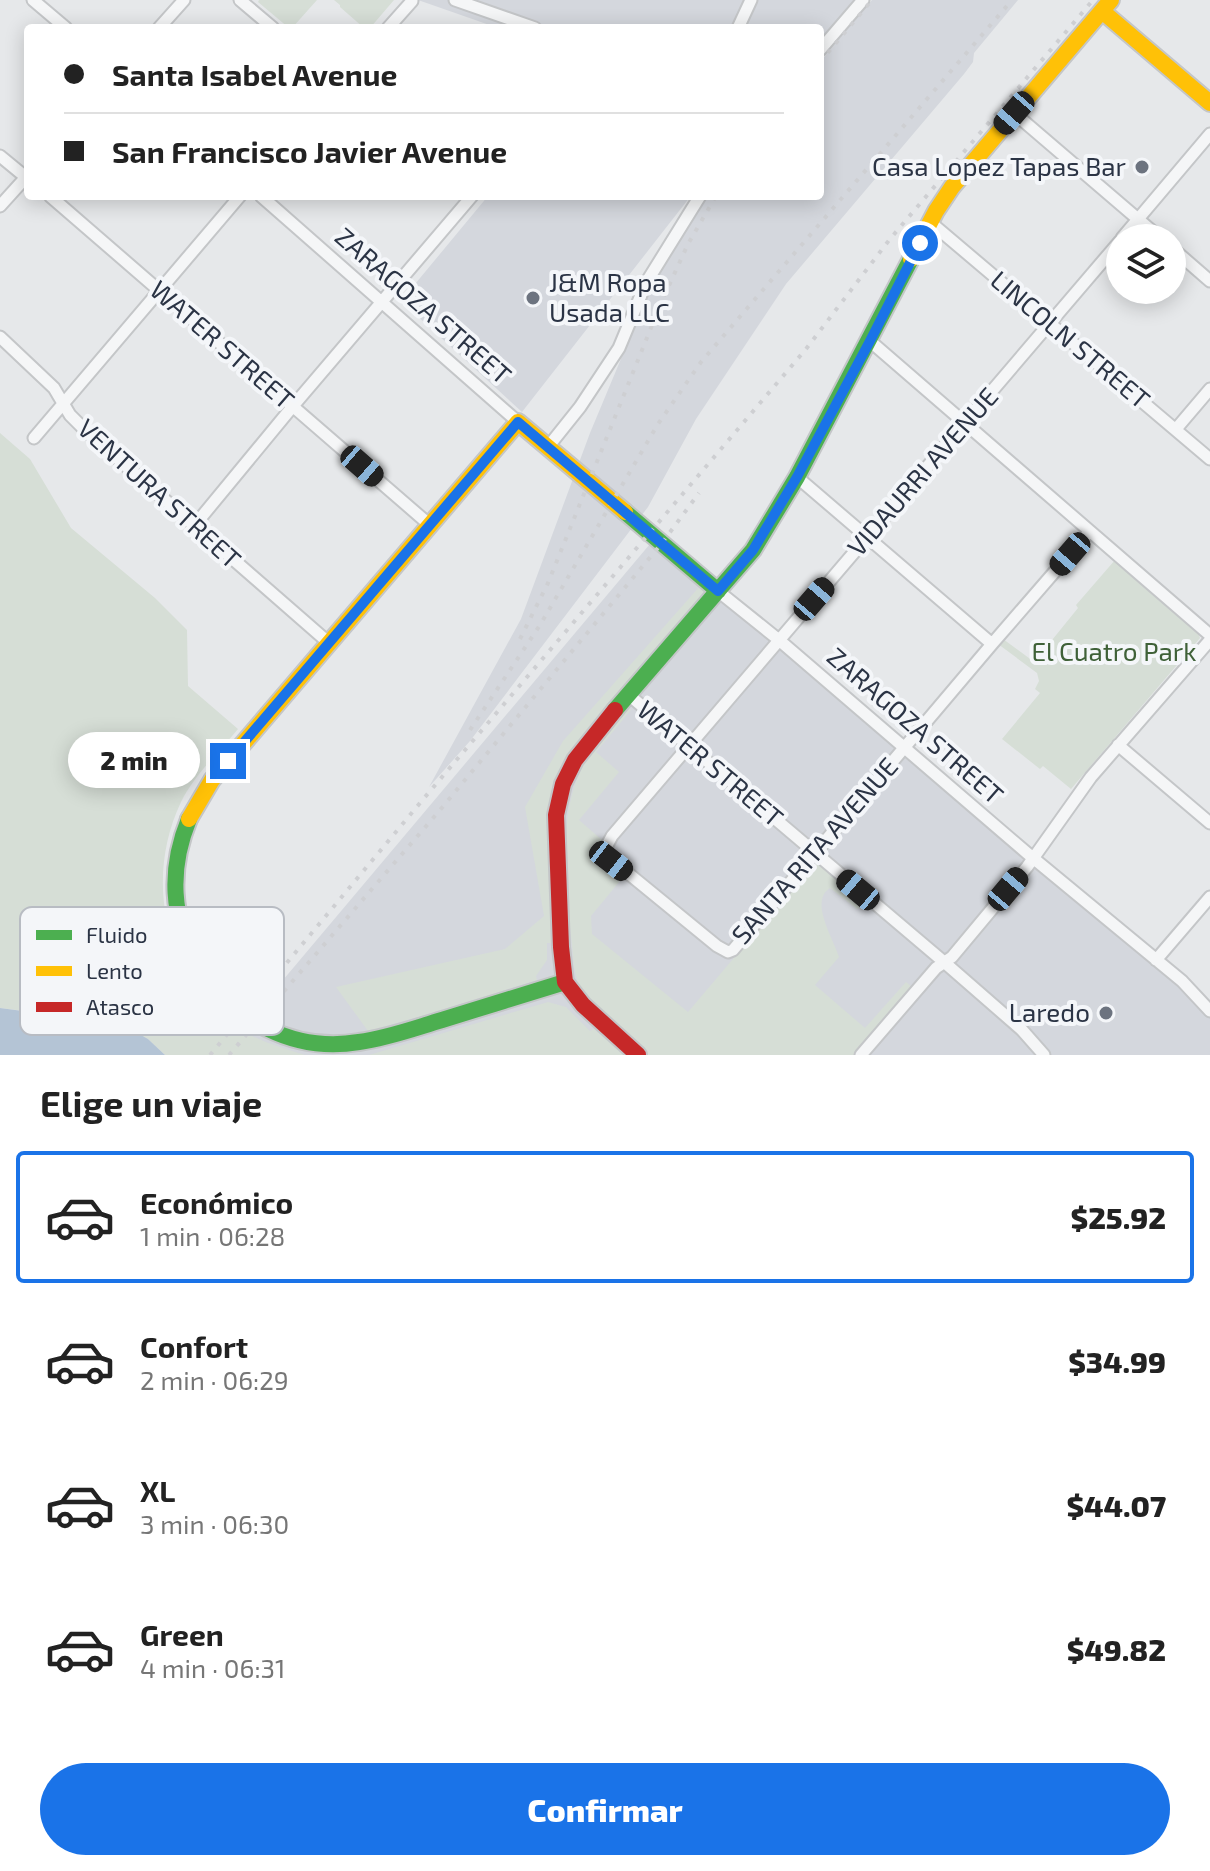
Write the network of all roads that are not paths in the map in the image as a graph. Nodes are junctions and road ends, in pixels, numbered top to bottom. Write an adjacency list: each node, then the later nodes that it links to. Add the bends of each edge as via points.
1 (33, 0): 9 (street)
2 (184, 0): 10 (street)
3 (240, 0): 11 (street)
4 (455, 0): 13 (street)
5 (751, 0): 14 (street)
6 (863, 0): 15 (street)
7 (412, 1): 12 (street)
8 (1107, 6): 16 (street); 17 (street)
9 (61, 24)
10 (163, 24)
11 (268, 24)
12 (392, 24)
13 (524, 24)
14 (740, 24)
15 (824, 45)
16 (1210, 103)
17 (1014, 113): 28 (street); 29 (street, via 957,180)
18 (1210, 134): 28 (street, VIDAURRI AVENUE)
19 (0, 156): 20 (street)
20 (24, 176)
21 (24, 181): 27 (street)
22 (55, 200): 35 (street, WATER STREET)
23 (237, 200): 35 (street)
24 (266, 200): 36 (street, ZARAGOZA STREET)
25 (468, 200): 36 (street)
26 (698, 200): 47 (street, via 646,283 619,348)
27 (0, 206)
28 (1138, 219): 30 (street, VIDAURRI AVENUE); 31 (street)
29 (930, 222): 37 (street, LINCOLN STREET); 39 (street)
30 (1134, 224)
31 (1144, 224)
32 (1106, 257): 37 (street, VIDAURRI AVENUE)
33 (1186, 260): 34 (street)
34 (1210, 281)
35 (159, 291): 41 (street); 42 (street, WATER STREET)
36 (383, 302): 42 (street); 43 (street, ZARAGOZA STREET)
37 (1051, 323): 44 (street, VIDAURRI AVENUE); 45 (street, LINCOLN STREET)
38 (0, 337): 41 (street, VENTURA STREET)
39 (870, 341): 44 (street); 49 (street)
40 (1210, 389): 45 (street)
41 (64, 404): 46 (street); 50 (street, VENTURA STREET, via 86,431)
42 (293, 406): 50 (street); 51 (street, WATER STREET)
43 (518, 422): 47 (street, ZARAGOZA STREET); 51 (street)
44 (965, 423): 52 (street); 53 (street, VIDAURRI AVENUE)
45 (1176, 429): 48 (street, LINCOLN STREET)
46 (34, 438)
47 (548, 447): 54 (street, ZARAGOZA STREET)
48 (1210, 459)
49 (797, 477): 53 (street); 54 (street, via 753,550)
50 (194, 526): 57 (street, VENTURA STREET)
51 (431, 526): 57 (street)
52 (1089, 532): 55 (street); 58 (street, SANTA RITA AVENUE)
53 (867, 536): 56 (street, VIDAURRI AVENUE); 58 (street)
54 (718, 591): 56 (street, ZARAGOZA STREET); 59 (street)
55 (1210, 637): 61 (street)
56 (779, 640): 60 (street, VIDAURRI AVENUE); 62 (street, ZARAGOZA STREET)
57 (329, 643): 67 (street, via 193,809 174,869)
58 (992, 644): 62 (street, SANTA RITA AVENUE)
59 (629, 695): 60 (street, WATER STREET); 71 (street, via 575,760 556,815)
60 (689, 745): 64 (street, WATER STREET); 68 (street, VIDAURRI AVENUE, via 604,851)
61 (1118, 745): 63 (street); 65 (street)
62 (903, 748): 64 (street, SANTA RITA AVENUE); 65 (street, ZARAGOZA STREET)
63 (1210, 823)
64 (815, 853): 68 (street, SANTA RITA AVENUE); 70 (street, WATER STREET)
65 (1034, 858): 69 (street, ZARAGOZA STREET); 70 (street)
66 (1210, 897): 69 (street)
67 (176, 907)
68 (728, 952)
69 (1156, 960): 72 (street, ZARAGOZA STREET)
70 (944, 962): 75 (street); 76 (street, WATER STREET)
71 (565, 982): 73 (street, via 355,1043 303,1043); 74 (street)
72 (1210, 1011)
73 (278, 1035)
74 (638, 1055)
75 (861, 1055)
76 (1044, 1055)

